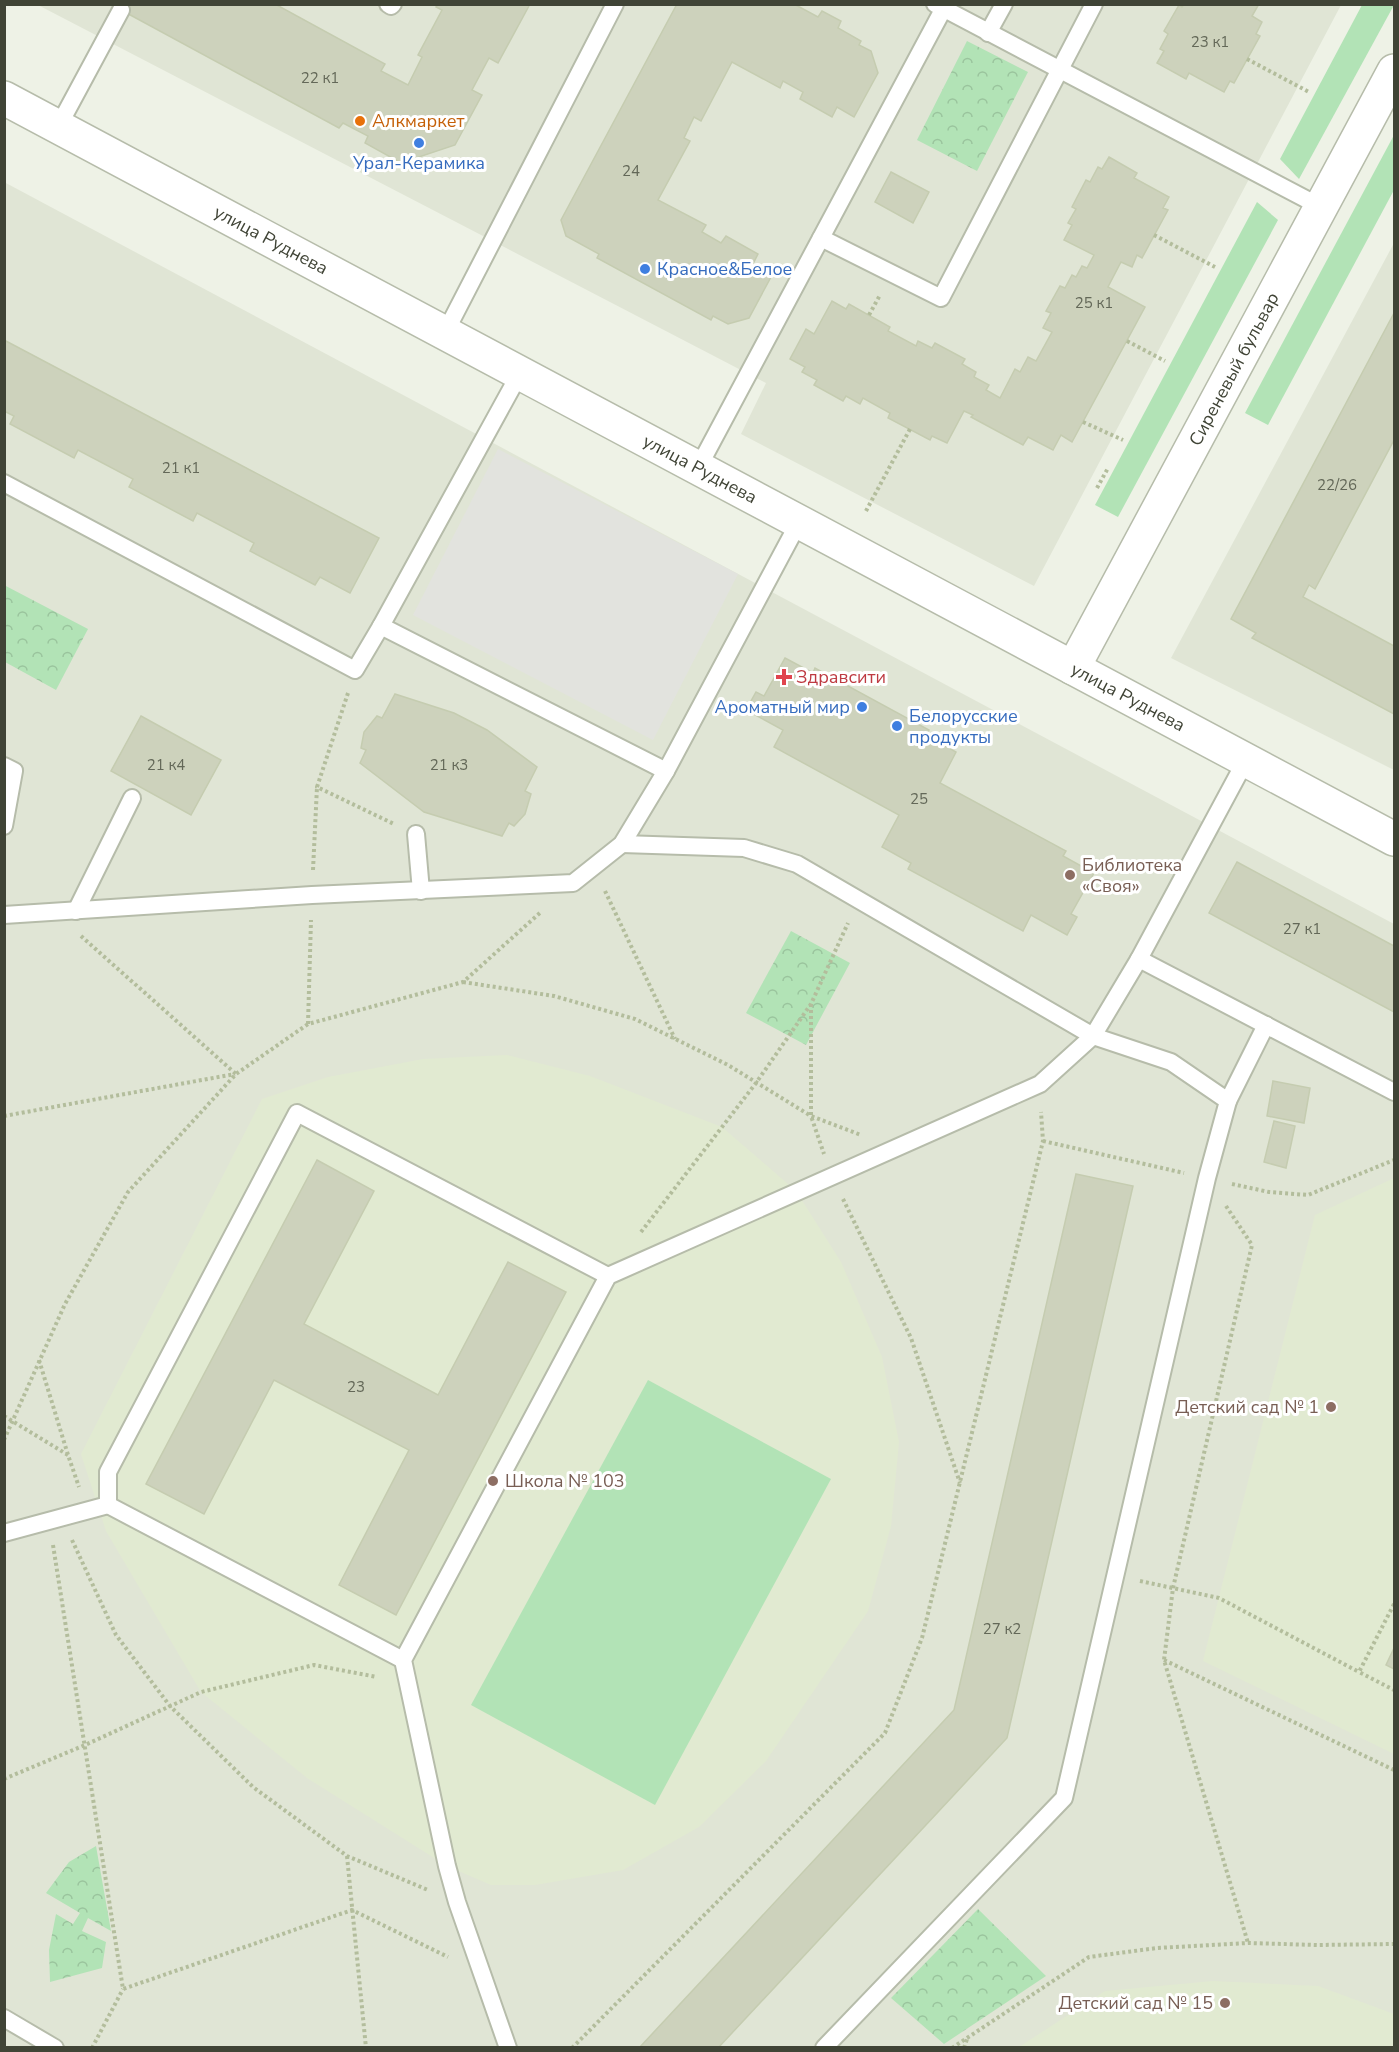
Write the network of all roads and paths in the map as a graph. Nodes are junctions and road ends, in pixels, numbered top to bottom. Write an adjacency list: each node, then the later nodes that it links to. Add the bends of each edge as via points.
1 (388, 4): 2 (lane)
2 (393, 4)
3 (615, 4): 19 (lane)
4 (1004, 4): 8 (lane)
5 (1094, 4): 10 (lane)
6 (942, 6): 8 (lane); 17 (lane)
7 (121, 10): 14 (lane)
8 (988, 33): 10 (lane)
9 (1247, 59): 12 (path)
10 (1059, 69): 15 (lane); 17 (lane, via 940,298)
11 (1395, 71): 15 (street, Сиреневый бульвар)
12 (1308, 92)
13 (4, 98): 14 (street, улица Руднева)
14 (58, 127): 19 (street, улица Руднева)
15 (1321, 207): 33 (street, Сиреневый бульвар)
16 (1154, 235): 18 (path)
17 (821, 238): 26 (lane)
18 (1215, 267)
19 (445, 333): 22 (street, улица Руднева)
20 (1127, 341): 21 (path)
21 (1165, 361)
22 (520, 373): 26 (street, улица Руднева); 32 (lane)
23 (1083, 422): 25 (path)
24 (910, 429): 30 (path)
25 (1123, 440)
26 (698, 468): 31 (street, улица Руднева)
27 (1108, 468): 29 (path)
28 (4, 483): 34 (lane)
29 (1097, 488)
30 (866, 512)
31 (800, 522): 33 (street, улица Руднева); 37 (lane)
32 (381, 626): 34 (lane); 37 (lane)
33 (1073, 668): 35 (street, улица Руднева)
34 (355, 670): 40 (path, via 317,787)
35 (1246, 760): 41 (street, улица Руднева); 50 (lane)
36 (4, 766): 39 (lane, via 14,771)
37 (666, 771): 42 (lane)
38 (132, 798): 47 (lane)
39 (4, 826)
40 (416, 834): 45 (lane)
41 (1395, 839)
42 (622, 844): 43 (lane); 46 (lane, via 744,848 797,864)
43 (594, 868): 44 (lane); 55 (path)
44 (573, 883): 45 (lane); 51 (path)
45 (421, 891): 47 (lane)
46 (858, 901): 52 (path); 54 (lane)
47 (76, 910): 48 (lane)
48 (54, 912): 49 (lane); 56 (path)
49 (4, 915)
50 (1138, 959): 53 (lane); 54 (lane)
51 (463, 982): 55 (path, via 554,996 635,1018); 56 (path, via 308,1024)
52 (811, 1004): 57 (path); 62 (path)
53 (1266, 1025): 59 (lane); 60 (lane)
54 (1093, 1036): 58 (lane); 60 (lane, via 1171,1062)
55 (675, 1040): 57 (path)
56 (236, 1074): 61 (path); 70 (path, via 128,1191 65,1304)
57 (756, 1083): 62 (path); 68 (path)
58 (1040, 1084): 63 (path); 64 (lane)
59 (1395, 1092)
60 (1228, 1101): 67 (lane)
61 (4, 1116)
62 (811, 1116): 64 (path); 66 (path)
63 (1043, 1141): 67 (path); 75 (path)
64 (896, 1148): 66 (lane)
65 (1395, 1160): 67 (path, via 1308,1196)
66 (832, 1177): 69 (lane); 75 (path, via 911,1338)
67 (1207, 1178): 80 (lane); 81 (path, via 1252,1245)
68 (636, 1238)
69 (608, 1276): 76 (lane, via 297,1113 108,1472); 83 (lane)
70 (39, 1360): 72 (path); 74 (path)
71 (4, 1416): 72 (path)
72 (12, 1420): 73 (path); 74 (path)
73 (4, 1440)
74 (68, 1455): 77 (path)
75 (960, 1483): 104 (path, via 922,1638 885,1733)
76 (108, 1505): 77 (lane); 83 (lane)
77 (88, 1510): 78 (lane)
78 (56, 1519): 79 (lane); 87 (path, via 116,1635); 88 (path)
79 (4, 1533)
80 (1116, 1576): 81 (path); 105 (lane, via 1065,1798)
81 (1173, 1588): 84 (path); 85 (path, via 1219,1598)
82 (1395, 1604): 85 (path)
83 (403, 1660): 87 (path, via 386,1679 314,1665 201,1692); 92 (lane)
84 (1164, 1660): 89 (path); 94 (path)
85 (1359, 1672): 86 (path)
86 (1395, 1690)
87 (170, 1706): 88 (path); 91 (path, via 253,1787)
88 (85, 1746): 90 (path); 97 (path)
89 (1395, 1770)
90 (4, 1779)
91 (347, 1856): 92 (path); 93 (path)
92 (457, 1902): 96 (lane)
93 (352, 1910): 96 (path); 97 (path); 102 (path)
94 (1248, 1943): 95 (path); 99 (path, via 1157,1948 1089,1958)
95 (1395, 1944)
96 (483, 1974): 103 (lane)
97 (123, 1989): 101 (path)
98 (4, 2018): 100 (lane)
99 (968, 2039): 106 (path); 107 (path)
100 (55, 2048)
101 (92, 2048)
102 (366, 2048)
103 (508, 2048)
104 (572, 2048)
105 (824, 2048)
106 (952, 2048)
107 (964, 2048)

